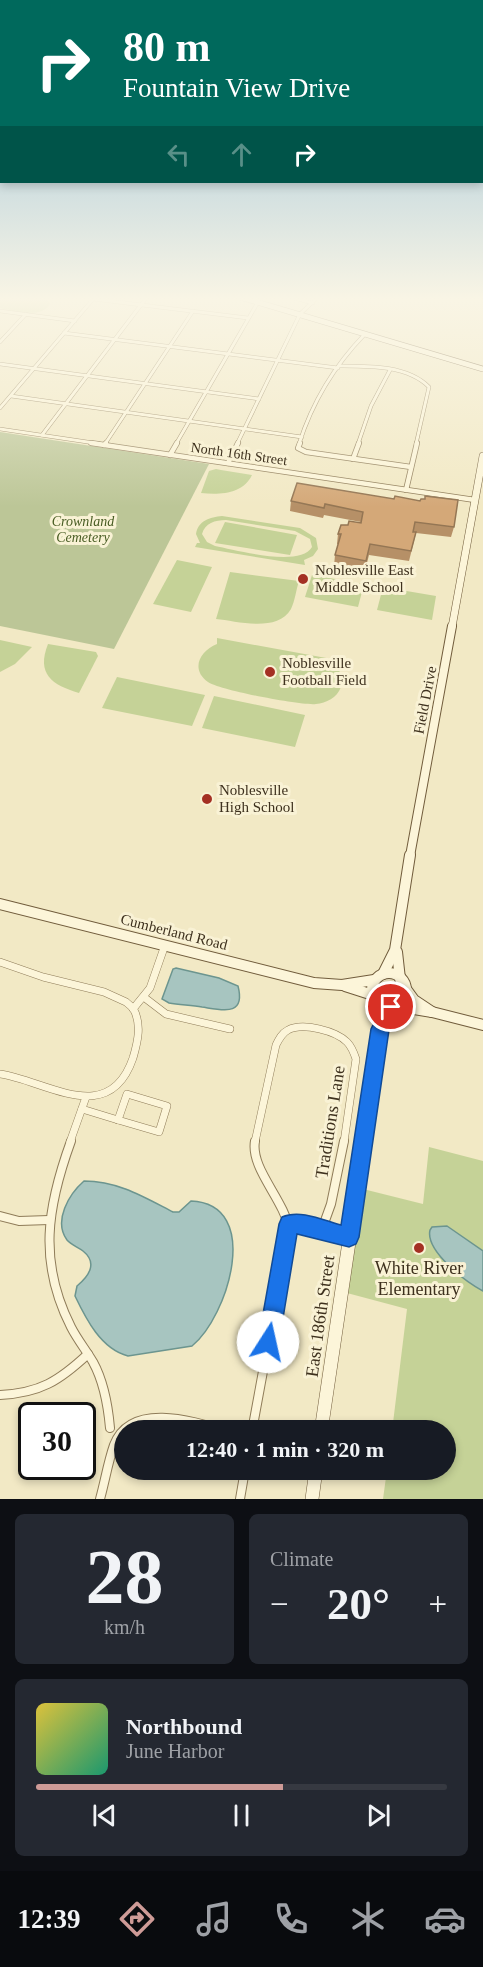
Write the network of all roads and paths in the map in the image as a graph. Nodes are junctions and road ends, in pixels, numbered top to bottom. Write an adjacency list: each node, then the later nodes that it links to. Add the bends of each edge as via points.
1 (25, 367): 7 (street)
2 (94, 367): 9 (street)
3 (156, 367): 10 (street)
4 (221, 367): 11 (street)
5 (275, 367): 13 (street)
6 (339, 367): 8 (street); 21 (street)
7 (34, 368): 9 (street); 12 (street)
8 (390, 370): 25 (street, via 370,406); 28 (street, via 427,383)
9 (87, 376): 10 (street); 14 (street)
10 (145, 384): 11 (street); 16 (street)
11 (206, 392): 13 (street); 17 (street)
12 (11, 396): 14 (street); 15 (street)
13 (259, 399): 19 (street)
14 (66, 404): 16 (street); 20 (street)
15 (0, 408)
16 (126, 412): 17 (street); 22 (street)
17 (189, 421): 19 (street); 24 (street)
18 (0, 429): 20 (street, North 16th Street)
19 (244, 429): 21 (street); 27 (street)
20 (42, 435): 22 (street, North 16th Street)
21 (302, 437): 23 (street, via 298,447)
22 (105, 445): 24 (street, North 16th Street)
23 (301, 450): 25 (street)
24 (170, 455): 27 (street, North 16th Street)
25 (353, 459): 28 (street)
26 (483, 459): 30 (street, Field Drive)
27 (228, 463): 29 (street, North 16th Street)
28 (411, 467): 29 (street)
29 (406, 490): 30 (street, North 16th Street)
30 (475, 500): 33 (street, Field Drive)
31 (0, 904): 32 (street, Cumberland Road)
32 (165, 945): 37 (street, Cumberland Road, via 314,983); 39 (street)
33 (395, 949): 35 (street, via 391,963); 36 (street)
34 (0, 962): 42 (street, via 118,997)
35 (379, 977): 36 (street); 37 (street, Cumberland Road); 40 (street, via 372,984)
36 (400, 979): 38 (street)
37 (342, 985): 40 (street, Cumberland Road)
38 (406, 989): 41 (street, via 404,999); 43 (street)
39 (146, 998): 42 (street); 45 (street, via 166,1014)
40 (374, 998): 41 (street); 46 (street, East 186th Street)
41 (394, 1007): 43 (street); 46 (street, East 186th Street)
42 (133, 1009): 48 (street, via 138,1031 129,1067 111,1088)
43 (432, 1012): 44 (street)
44 (483, 1025)
45 (230, 1029)
46 (380, 1029): 55 (street, East 186th Street)
47 (0, 1074): 48 (street)
48 (86, 1097): 49 (street)
49 (82, 1109): 50 (street); 52 (street, via 60,1167)
50 (118, 1120): 50 (street, via 127,1094 167,1106 159,1132)
51 (0, 1216): 52 (street, via 19,1221)
52 (49, 1220): 56 (street, via 51,1271 58,1297)
53 (289, 1224): 54 (street); 54 (street, Traditions Lane, via 256,1160 254,1145 276,1046 284,1032 298,1026 342,1036 356,1059 342,1155); 60 (street)
54 (322, 1229): 55 (street)
55 (349, 1237): 61 (street, East 186th Street)
56 (88, 1354): 57 (street, via 48,1387 21,1395); 62 (street, via 105,1388)
57 (0, 1395)
58 (142, 1420): 59 (street)
59 (194, 1420)
60 (254, 1420)
61 (323, 1420)
62 (110, 1428)
63 (114, 1446): 66 (street)
64 (243, 1480): 67 (street)
65 (315, 1480): 68 (street)
66 (100, 1499)
67 (240, 1499)
68 (312, 1499)

